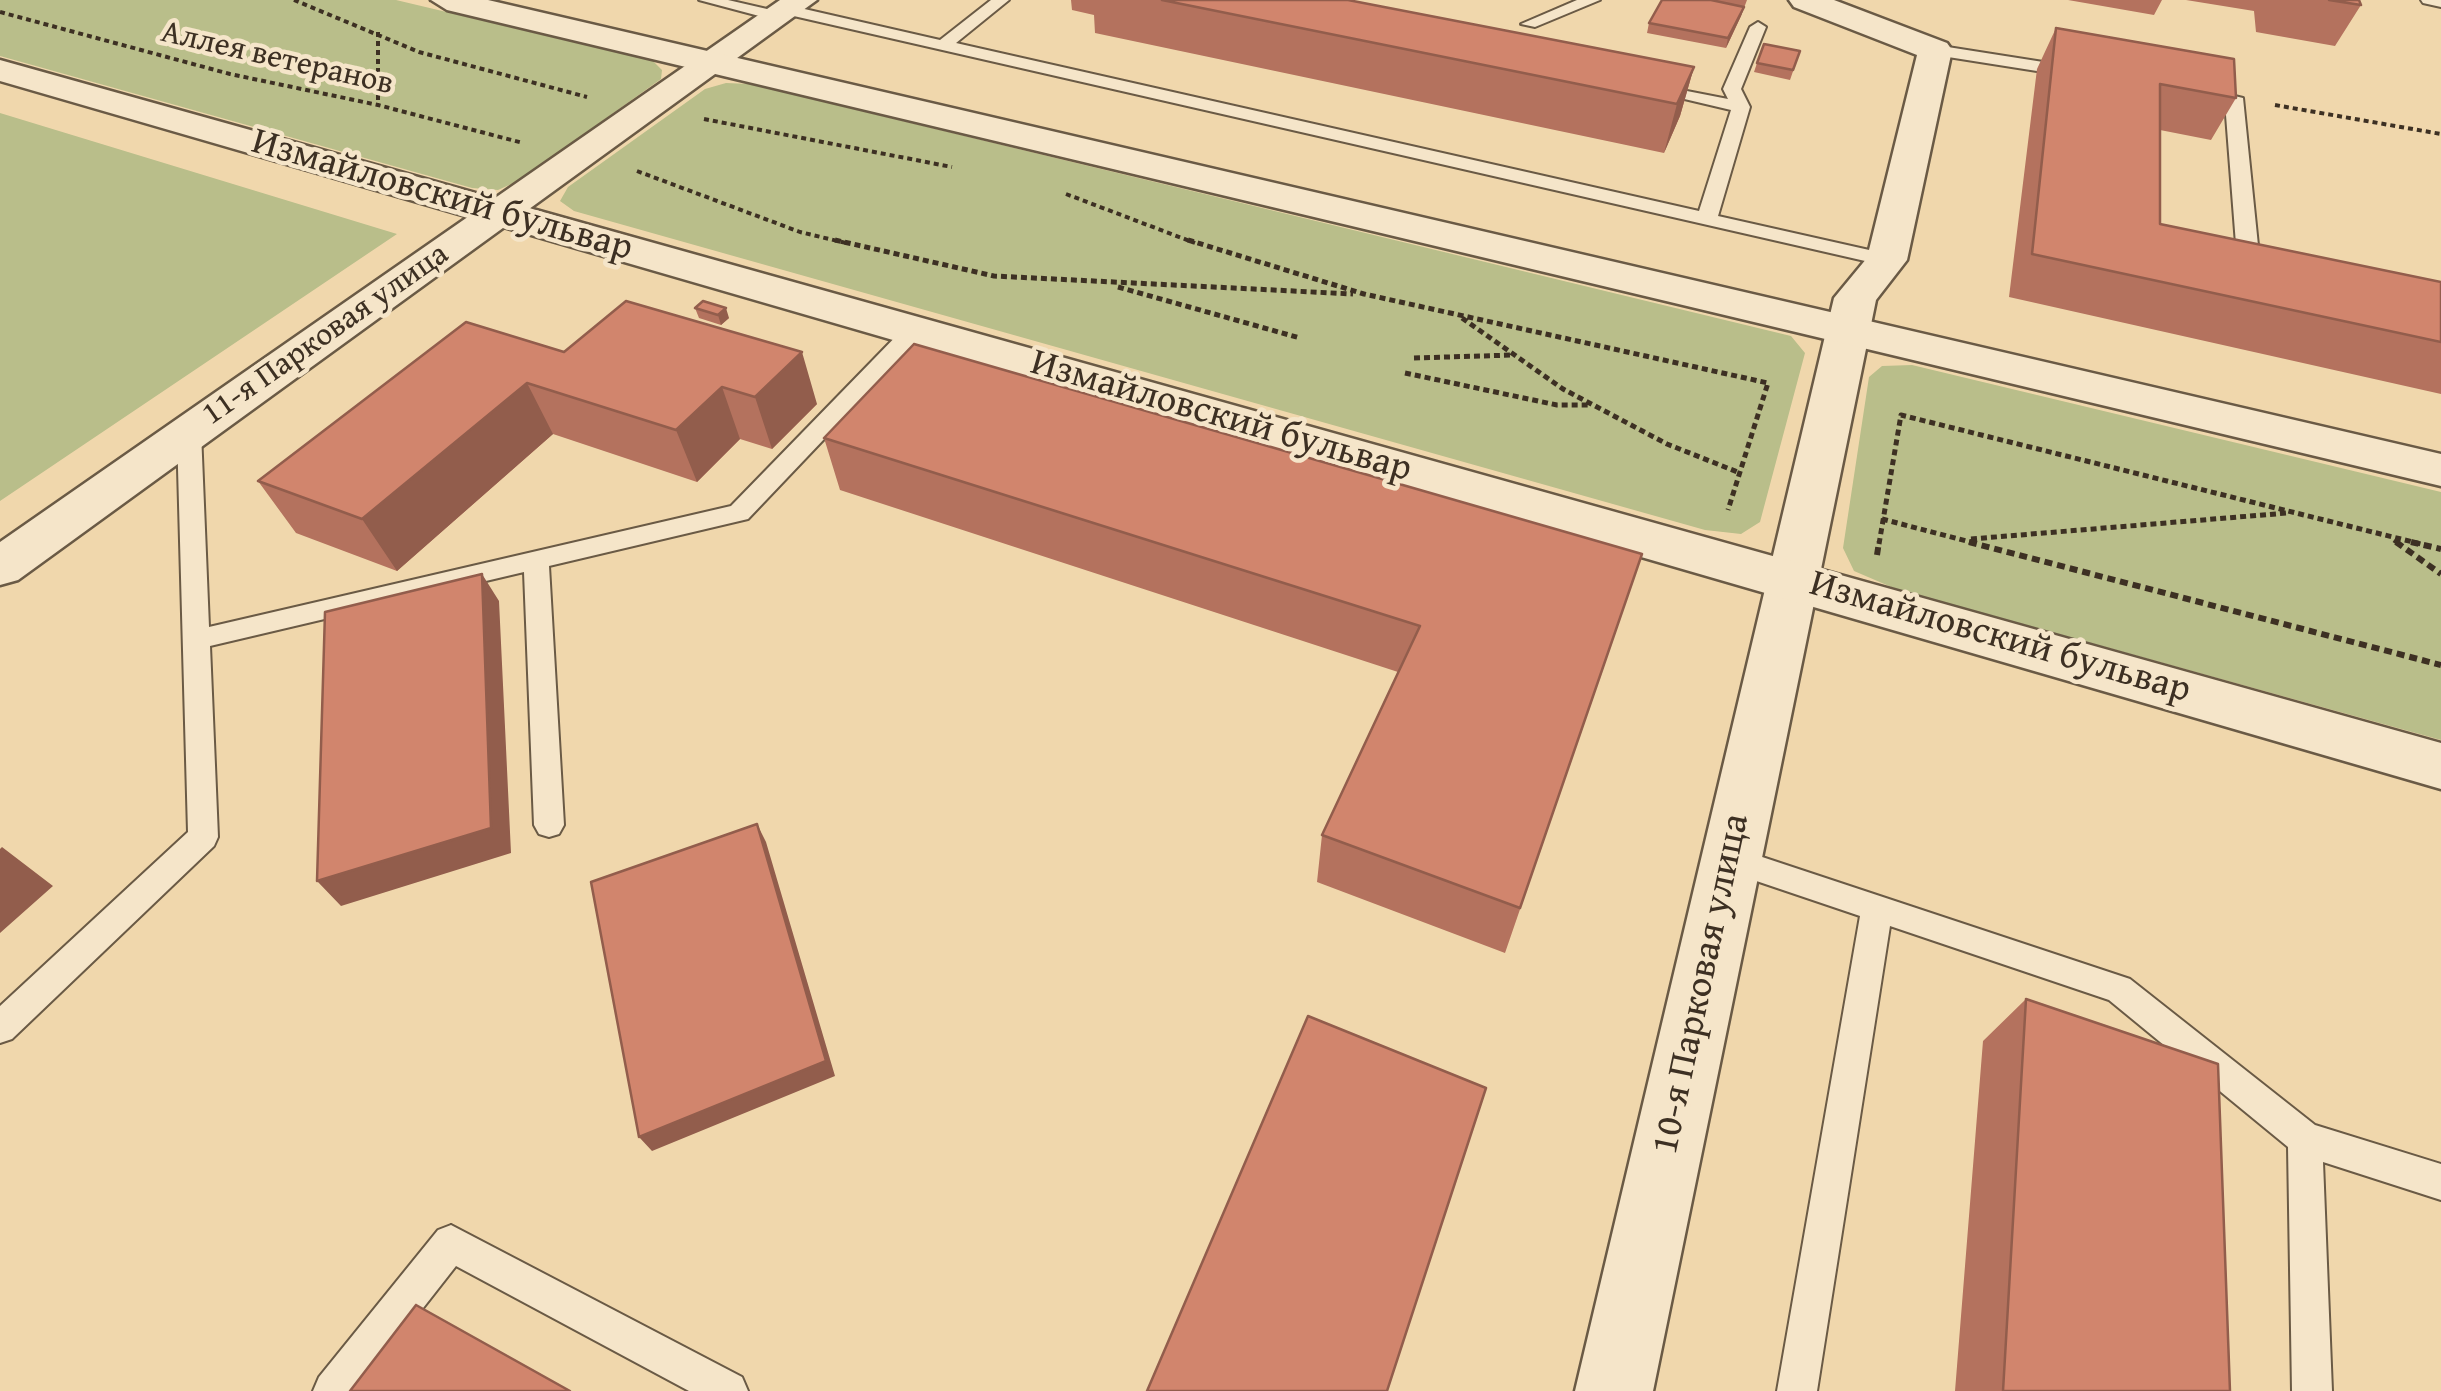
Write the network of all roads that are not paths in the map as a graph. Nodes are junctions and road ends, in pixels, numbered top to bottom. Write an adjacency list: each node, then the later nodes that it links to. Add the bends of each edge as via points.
1 (447, 0): 13 (street)
2 (707, 0): 8 (lane)
3 (1001, 0): 11 (lane)
4 (1592, 0): 9 (lane)
5 (1805, 0): 12 (street)
6 (2429, 0): 7 (lane)
7 (2441, 2)
8 (789, 8): 11 (lane); 13 (street, 11-я Парковая улица)
9 (1529, 24)
10 (1758, 27): 18 (lane, via 1732,89)
11 (945, 44): 20 (lane)
12 (1935, 50): 15 (lane); 21 (street)
13 (714, 62): 19 (street, 11-я Парковая улица); 24 (street)
14 (0, 70): 19 (street, Измайловский бульвар)
15 (2100, 76)
16 (1626, 84): 18 (lane)
17 (2177, 89): 22 (lane, via 2234,98 2248,270)
18 (1741, 107): 20 (lane)
19 (500, 212): 23 (street, Измайловский бульвар); 25 (street, 11-я Парковая улица)
20 (1707, 218): 21 (lane)
21 (1887, 260): 24 (street, 10-я Парковая улица, via 1855,298)
22 (2267, 274)
23 (915, 330): 27 (lane, via 739,513); 29 (street, Измайловский бульвар)
24 (1848, 332): 26 (street); 29 (street, 10-я Парковая улица)
25 (189, 432): 28 (street, 11-я Парковая улица); 30 (lane)
26 (2441, 470)
27 (536, 560): 30 (lane); 32 (lane)
28 (0, 567)
29 (1792, 578): 31 (street, Измайловский бульвар); 33 (street, 10-я Парковая улица)
30 (195, 640): 35 (lane, via 203,838)
31 (2441, 766)
32 (550, 825)
33 (1729, 859): 34 (lane); 40 (street, 10-я Парковая улица)
34 (1877, 908): 36 (lane, via 2119,990); 41 (lane)
35 (0, 1028)
36 (2305, 1139): 37 (lane); 42 (lane)
37 (2441, 1182)
38 (333, 1391): 39 (lane, via 450,1243)
39 (728, 1391)
40 (1614, 1391)
41 (1797, 1391)
42 (2312, 1391)

